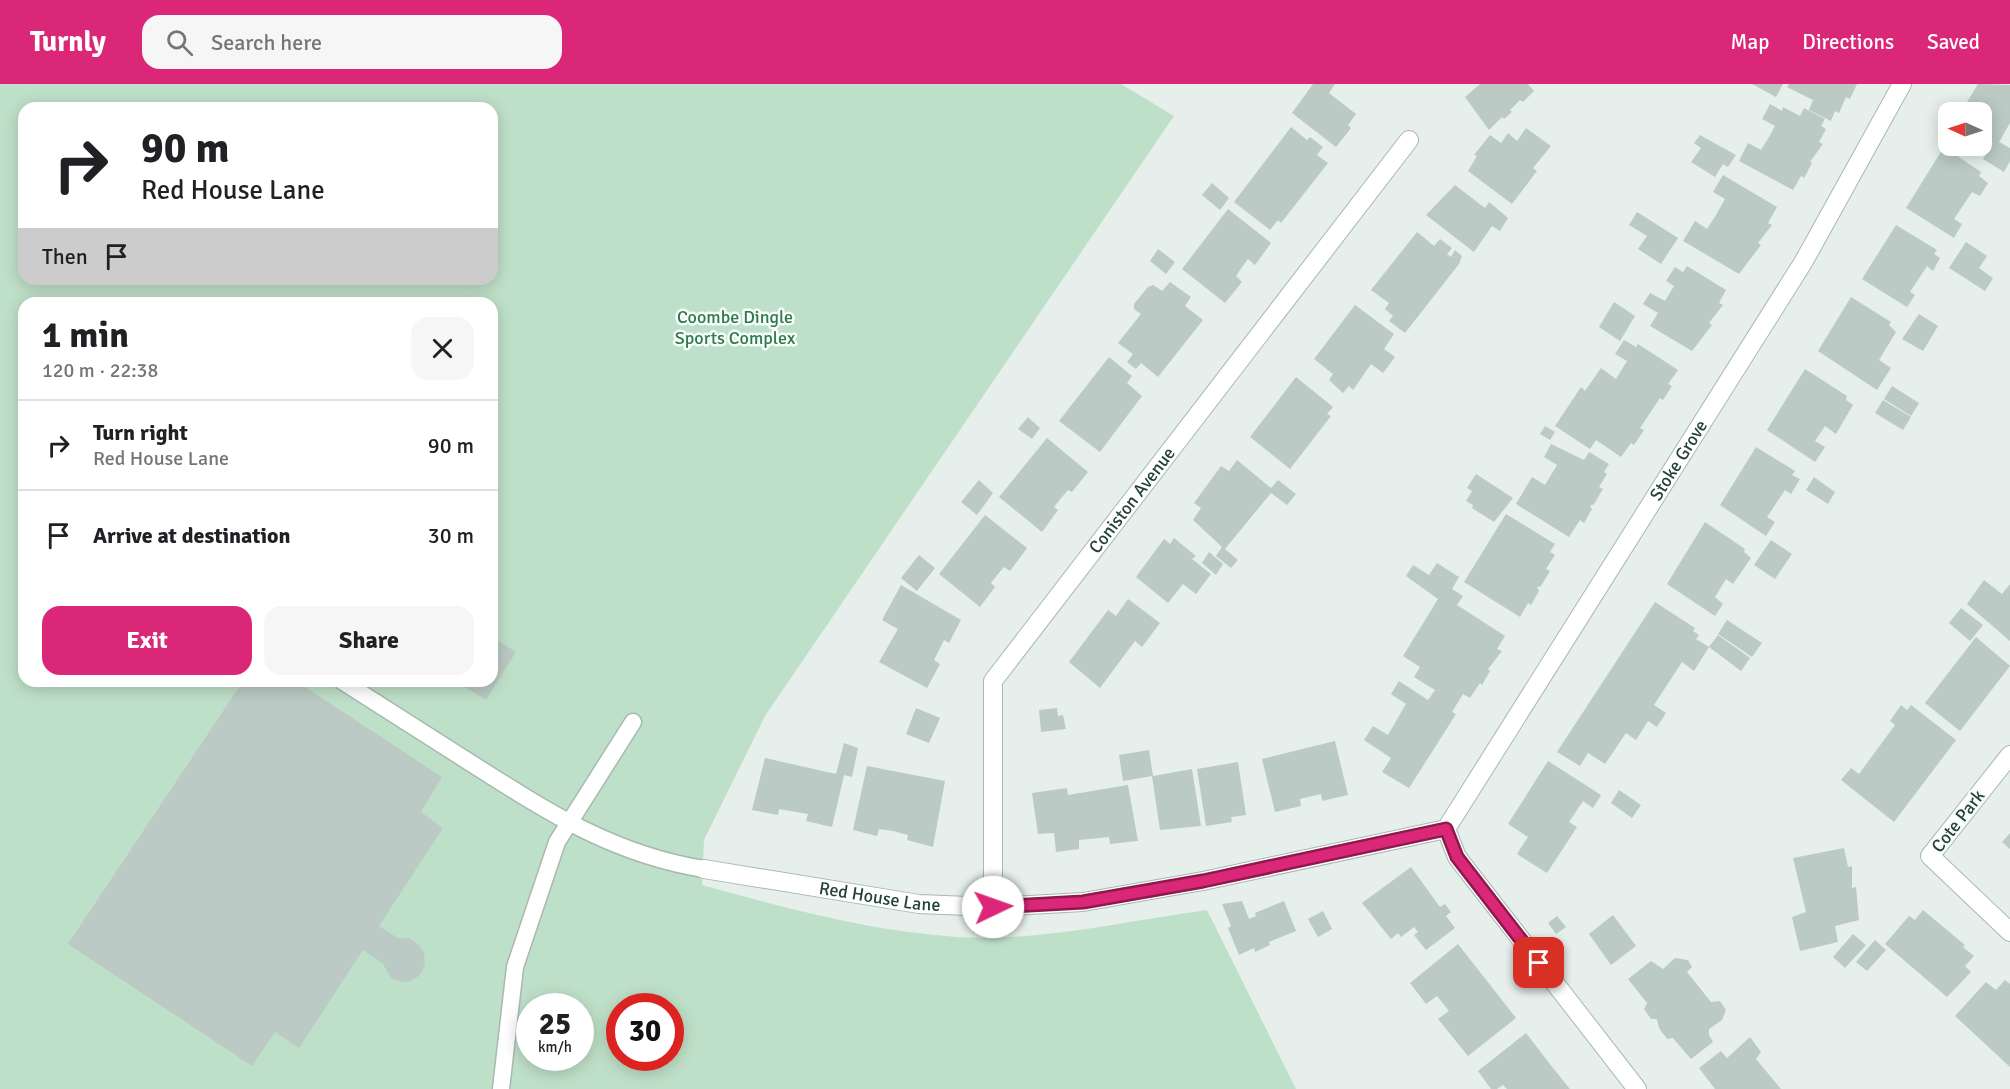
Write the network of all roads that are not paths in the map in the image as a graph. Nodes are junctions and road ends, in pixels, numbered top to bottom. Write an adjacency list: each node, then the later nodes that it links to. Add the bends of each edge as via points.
1 (1902, 84): 7 (street, Stoke Grove, via 1804,261)
2 (1408, 140): 9 (street, Coniston Avenue, via 993,681)
3 (351, 687): 6 (lane)
4 (633, 722): 6 (lane)
5 (2010, 755): 10 (street, Cote Park, via 1930,856)
6 (568, 824): 8 (lane, via 615,846 667,863); 11 (lane, via 557,842 515,967)
7 (1446, 829): 9 (street, Red House Lane, via 1203,881 1083,902); 12 (street, via 1457,857)
8 (704, 869): 9 (street, Red House Lane, via 919,904)
9 (993, 907)
10 (2010, 932)
11 (501, 1089)
12 (1637, 1089)

